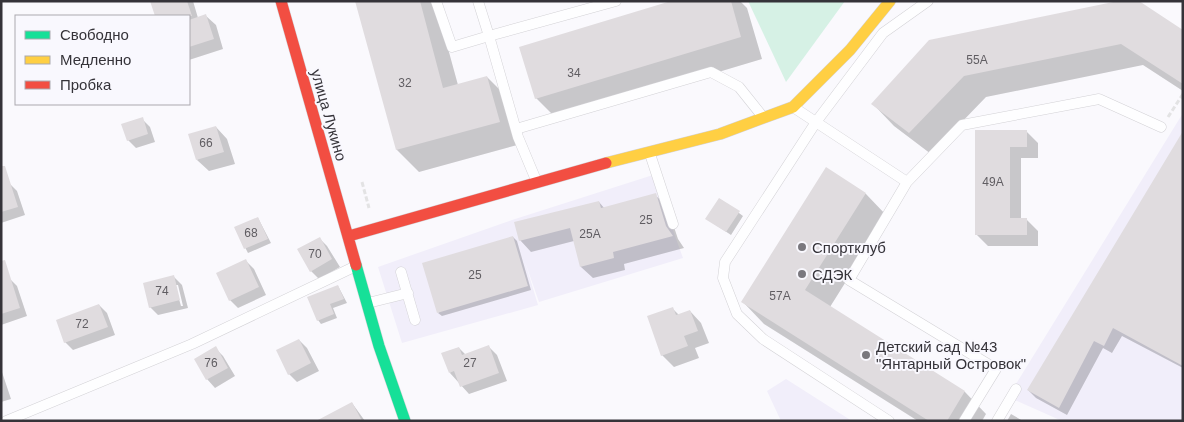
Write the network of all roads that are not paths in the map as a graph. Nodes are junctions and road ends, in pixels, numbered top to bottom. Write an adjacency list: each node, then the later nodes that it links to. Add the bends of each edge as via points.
1 (281, 1): 18 (street, улица Лукино)
2 (436, 1): 8 (lane, via 452,47)
3 (478, 1): 8 (lane)
4 (616, 1): 7 (lane)
5 (890, 1): 9 (street, via 850,50)
6 (928, 1): 11 (lane, via 883,33)
7 (582, 6): 8 (lane)
8 (489, 36): 13 (lane)
9 (793, 108): 10 (street); 11 (lane)
10 (764, 118): 13 (lane, via 739,87 711,72); 14 (street, via 720,134)
11 (816, 122): 16 (lane); 27 (lane, via 726,262 723,278 737,314 764,340)
12 (1161, 127): 16 (lane, via 1099,99 962,125)
13 (516, 129): 15 (lane)
14 (649, 152): 15 (street); 17 (lane)
15 (537, 182): 18 (street)
16 (907, 182): 28 (lane, via 849,280 996,370)
17 (673, 224)
18 (349, 236): 19 (street, улица Лукино)
19 (357, 266): 22 (street); 25 (lane, via 192,344)
20 (402, 272): 21 (lane)
21 (408, 293): 22 (lane); 23 (lane)
22 (367, 303): 26 (street)
23 (416, 320)
24 (1016, 389): 29 (lane)
25 (6, 421)
26 (405, 421)
27 (889, 421)
28 (964, 421)
29 (997, 421)

